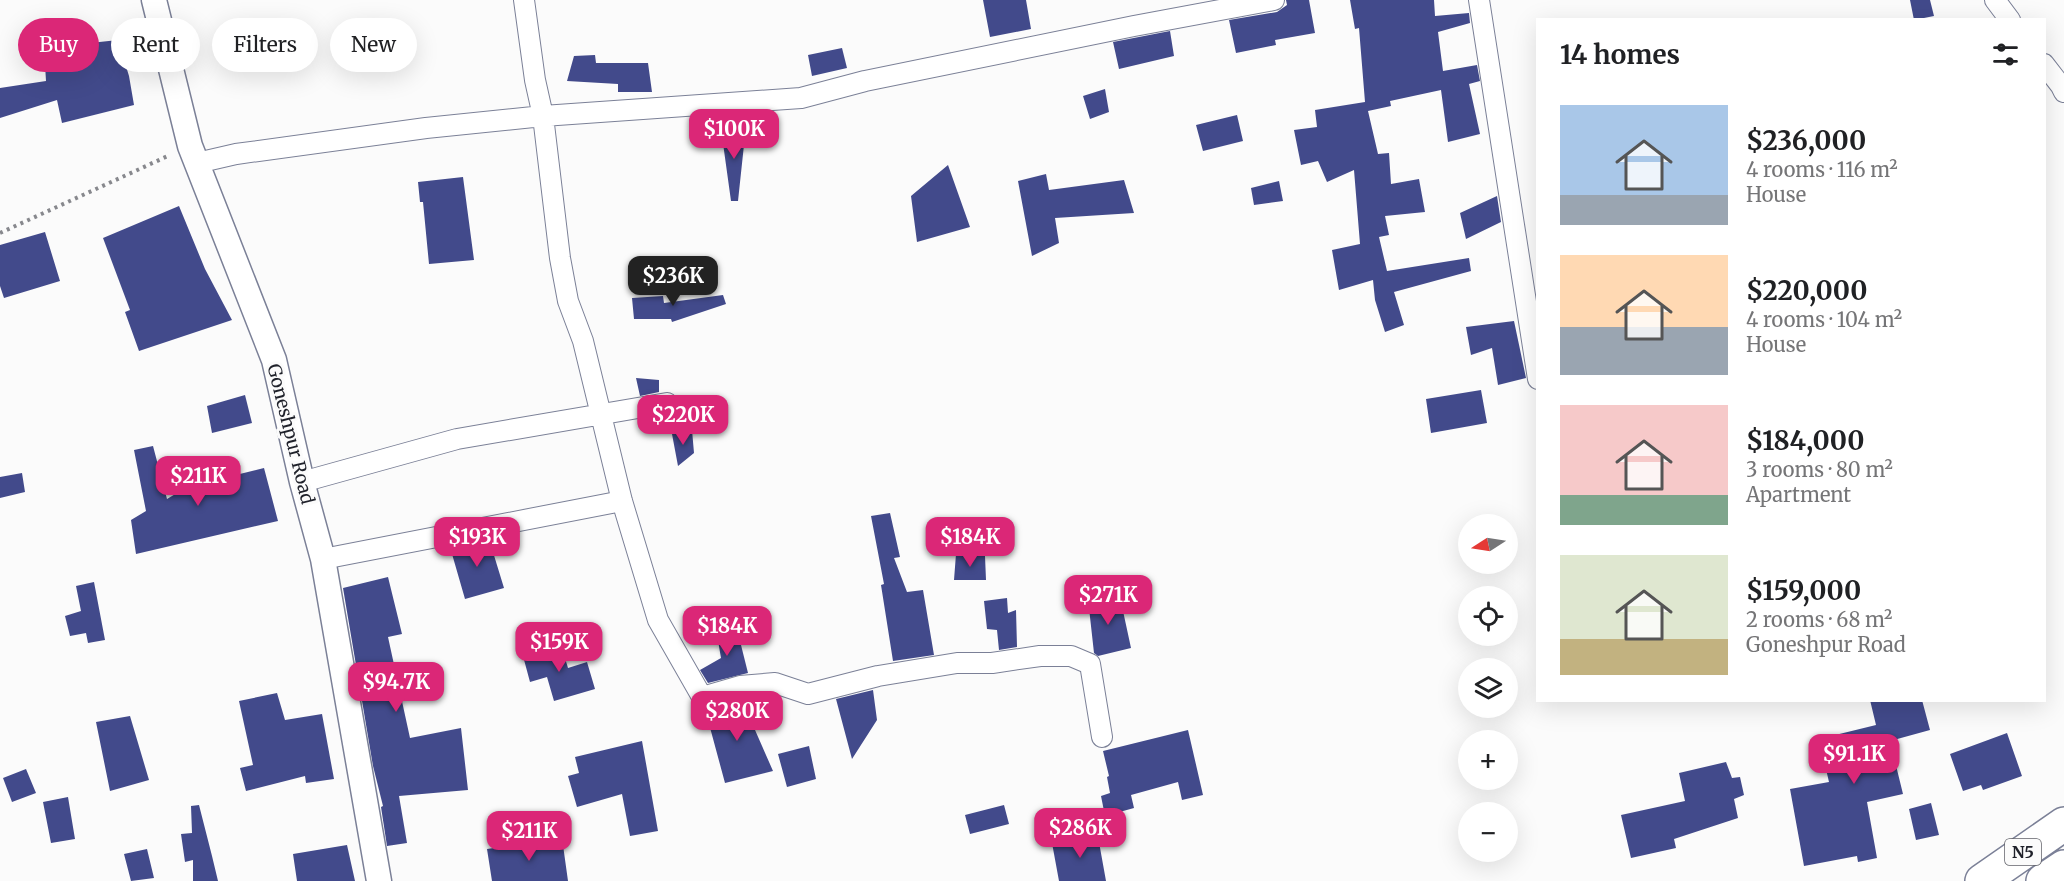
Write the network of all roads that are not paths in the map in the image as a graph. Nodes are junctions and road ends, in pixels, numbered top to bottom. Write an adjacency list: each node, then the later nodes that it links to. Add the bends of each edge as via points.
1 (154, 0): 10 (street, Goneshpur Road)
2 (524, 0): 9 (street)
3 (1274, 0): 9 (street, via 1052,42 801,98)
4 (1479, 0): 11 (street)
5 (1995, 0): 6 (street)
6 (2008, 18)
7 (2046, 67): 8 (street)
8 (2064, 92)
9 (543, 116): 10 (street, via 236,154); 13 (street, via 568,301)
10 (194, 154): 14 (street, Goneshpur Road, via 274,360)
11 (1536, 366)
12 (666, 403): 13 (street)
13 (602, 414): 14 (street, via 457,439); 15 (street)
14 (302, 482): 16 (street, Goneshpur Road)
15 (622, 501): 16 (street); 17 (street, via 658,620 702,697 740,686 775,683 808,694 878,676 957,663 1071,657 1090,664)
16 (324, 559): 20 (street, Goneshpur Road)
17 (1102, 737)
18 (2064, 824): 21 (highway, N5)
19 (2064, 867): 22 (highway, N5)
20 (379, 881)
21 (1982, 881)
22 (2043, 881)

